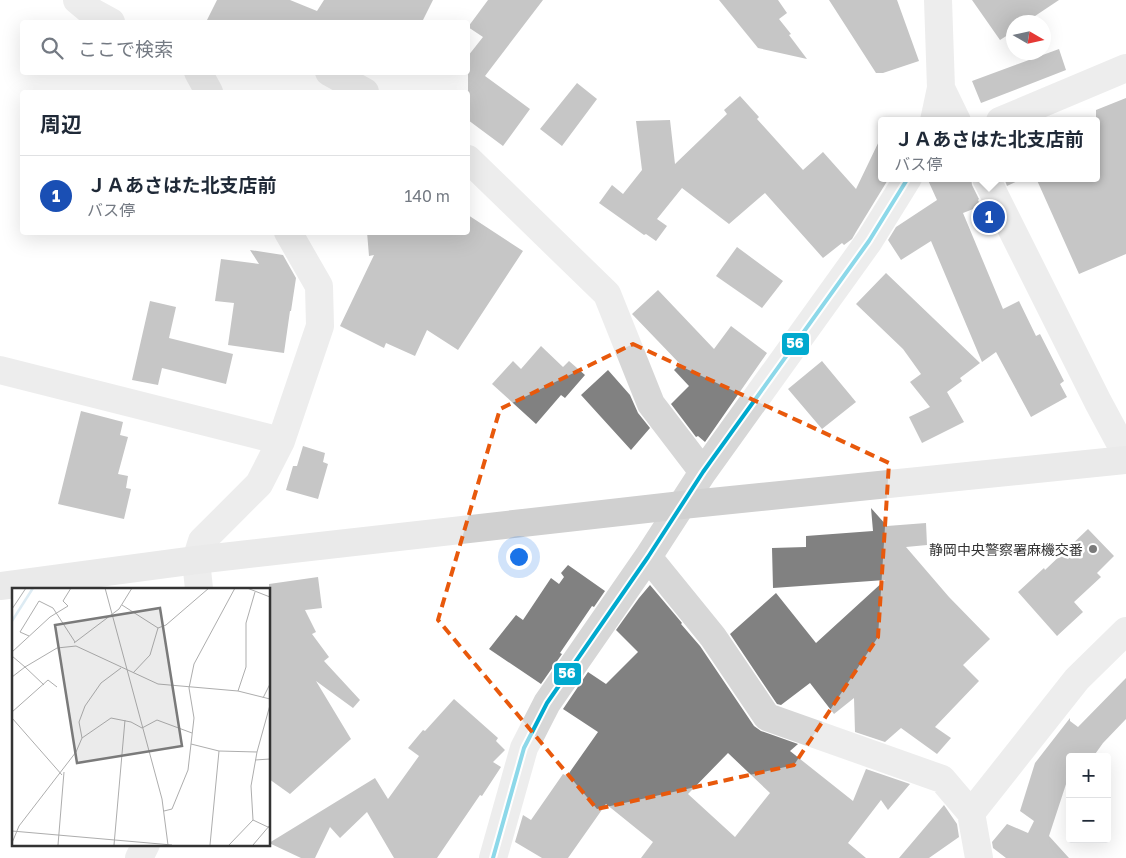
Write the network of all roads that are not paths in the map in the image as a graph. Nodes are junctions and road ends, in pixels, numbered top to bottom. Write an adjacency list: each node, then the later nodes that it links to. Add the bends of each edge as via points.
1 (77, 0): 3 (street)
2 (938, 0): 7 (street)
3 (107, 20)
4 (1126, 68): 12 (street)
5 (200, 75): 8 (street)
6 (334, 75): 9 (street)
7 (940, 88): 10 (street); 11 (street)
8 (208, 90)
9 (361, 90)
10 (935, 117)
11 (955, 117)
12 (1010, 117)
13 (470, 161): 21 (street, via 607,294 651,404)
14 (906, 182): 21 (street, via 869,241)
15 (988, 182): 19 (street)
16 (290, 235): 18 (street, via 319,286 320,326)
17 (0, 370): 18 (street)
18 (281, 441): 24 (street, via 259,484 202,541)
19 (1126, 454)
20 (1126, 460): 22 (street)
21 (703, 472): 22 (street)
22 (682, 505): 23 (street); 24 (street)
23 (648, 557): 28 (street, via 714,637 767,717 942,780); 31 (street, via 547,703 524,748)
24 (196, 560): 25 (street); 26 (street)
25 (0, 586)
26 (199, 588)
27 (1126, 631): 28 (street, via 1077,679)
28 (970, 813): 32 (street)
29 (145, 846): 30 (street)
30 (139, 858)
31 (493, 858)
32 (978, 858)

